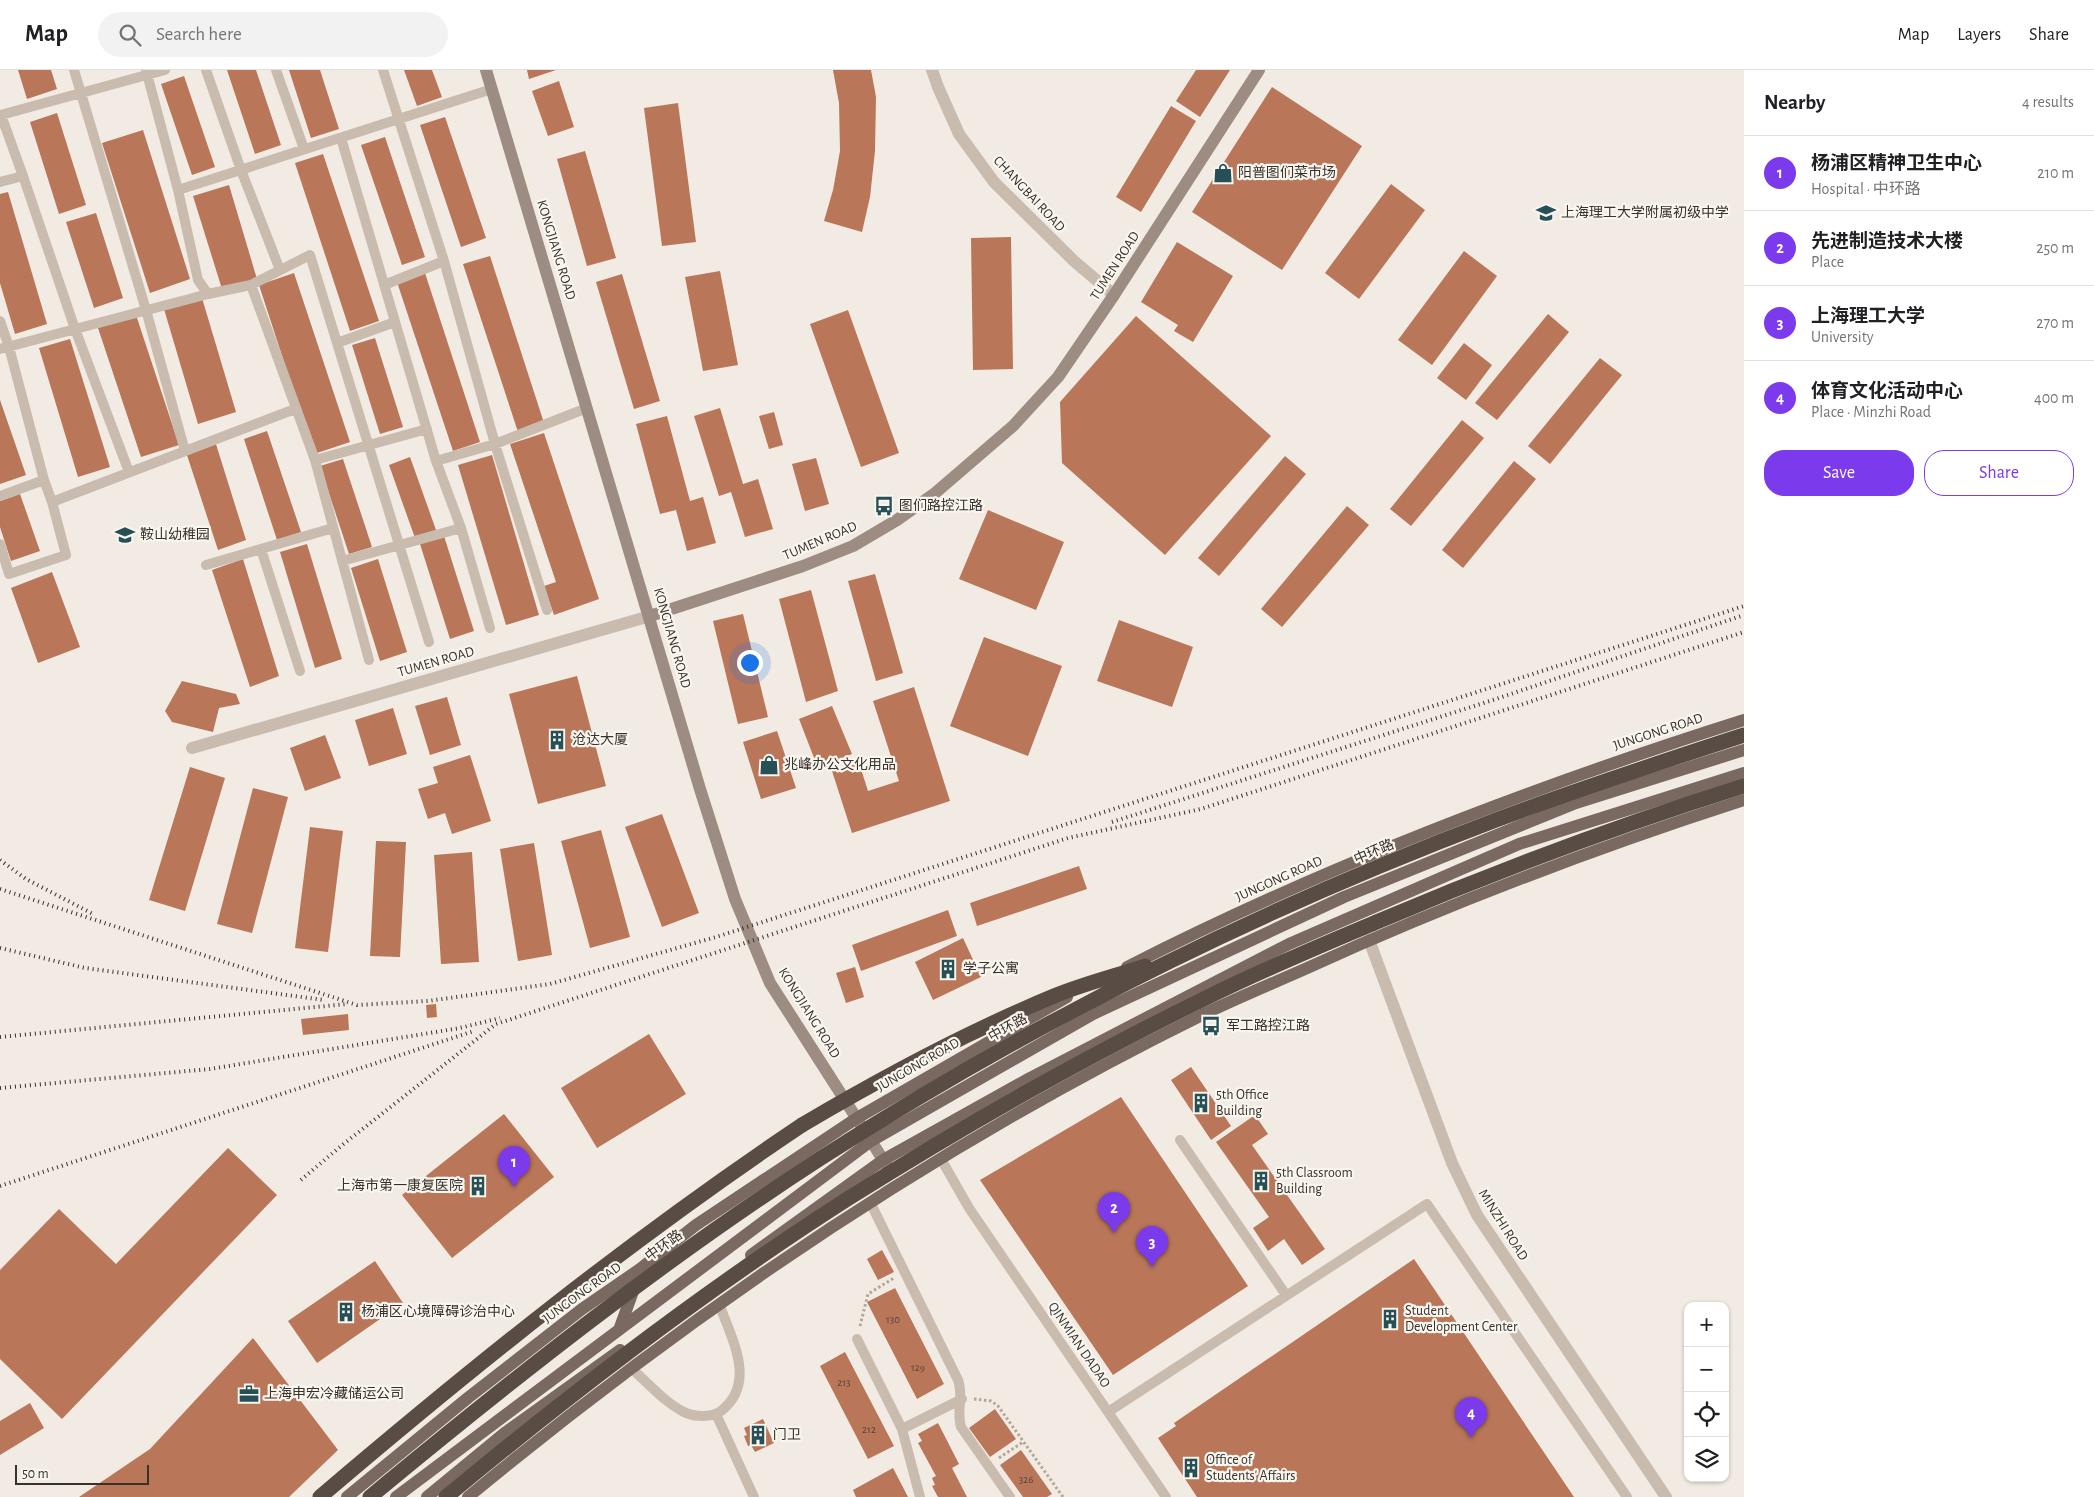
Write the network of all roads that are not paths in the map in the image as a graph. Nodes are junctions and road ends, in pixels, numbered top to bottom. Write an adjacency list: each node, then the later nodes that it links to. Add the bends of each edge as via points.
1 (74, 70): 11 (lane)
2 (165, 70): 9 (lane)
3 (206, 70): 16 (lane)
4 (276, 70): 15 (lane)
5 (383, 70): 13 (lane)
6 (486, 70): 10 (main road, KONGJIANG ROAD)
7 (932, 70): 25 (street, CHANGBAI ROAD, via 959,134 994,182 1074,261)
8 (1259, 70): 25 (main road, TUMEN ROAD)
9 (147, 72): 11 (lane); 19 (lane)
10 (492, 89): 13 (lane); 32 (main road, KONGJIANG ROAD)
11 (80, 93): 12 (lane); 26 (lane)
12 (1, 113): 17 (lane)
13 (398, 119): 14 (lane); 20 (lane)
14 (341, 138): 15 (lane); 23 (lane)
15 (304, 149): 16 (lane)
16 (240, 170): 19 (lane); 21 (lane)
17 (23, 176): 18 (lane); 29 (lane)
18 (0, 182)
19 (178, 190): 24 (lane, via 198,280)
20 (444, 261): 23 (lane); 36 (lane)
21 (280, 270): 22 (lane); 30 (lane, via 310,255)
22 (251, 285): 24 (lane); 33 (lane)
23 (384, 285): 28 (lane)
24 (208, 294): 26 (lane)
25 (1114, 295): 52 (main road, TUMEN ROAD, via 1058,377 1013,426 934,494 897,520 853,546 803,566)
26 (146, 310): 29 (lane); 37 (lane)
27 (0, 322): 31 (lane)
28 (395, 322): 30 (lane); 34 (lane)
29 (75, 329): 31 (lane); 40 (lane)
30 (337, 343): 35 (lane)
31 (5, 348): 41 (lane)
32 (588, 408): 36 (lane); 52 (main road, KONGJIANG ROAD)
33 (295, 409): 37 (lane); 38 (lane)
34 (426, 429): 35 (lane); 39 (lane)
35 (368, 444): 38 (lane); 47 (lane)
36 (495, 444): 39 (lane); 51 (lane)
37 (185, 451): 40 (lane)
38 (315, 460): 44 (lane)
39 (436, 461): 45 (lane)
40 (129, 472): 43 (lane)
41 (44, 480): 42 (lane); 43 (lane)
42 (0, 496)
43 (52, 502): 46 (lane, via 66,555 10,574)
44 (333, 528): 48 (lane); 49 (lane)
45 (461, 528): 47 (lane); 53 (lane)
46 (0, 544)
47 (399, 546): 49 (lane); 54 (lane)
48 (261, 549): 50 (lane); 56 (lane)
49 (342, 561): 55 (lane)
50 (206, 565)
51 (547, 610)
52 (650, 616): 59 (street, TUMEN ROAD); 70 (main road, KONGJIANG ROAD, via 735,899 770,983)
53 (490, 628)
54 (429, 642)
55 (369, 660)
56 (300, 671)
57 (1744, 720): 64 (main road, JUNGONG ROAD, via 1587,772)
58 (1744, 735): 67 (highway, 中环路, bridge, via 1494,821)
59 (192, 748)
60 (1744, 750): 65 (main road, via 1576,803)
61 (1744, 773): 68 (main road, via 1519,844 1289,944)
62 (1744, 786): 94 (highway, bridge, via 1598,835 1425,901 1210,995 1088,1058 967,1126 732,1276 618,1359)
63 (1744, 800): 66 (main road, via 1594,852)
64 (1426, 832): 65 (main road); 70 (main road, JUNGONG ROAD, via 1185,938 1058,1002)
65 (1494, 836): 72 (main road, via 1344,897 1093,1014)
66 (1369, 940): 69 (main road, via 1204,1014); 101 (street, MINZHI ROAD, via 1452,1163 1477,1215)
67 (1191, 950): 89 (highway, bridge, via 1046,1000 866,1087 802,1125 686,1205 573,1290 426,1407); 91 (highway, 中环路, bridge, via 942,1084 822,1158 704,1237 590,1320)
68 (1103, 1041): 69 (main road); 74 (main road)
69 (1150, 1043): 73 (main road, via 1095,1070)
70 (857, 1118): 72 (main road, KONGJIANG ROAD); 77 (main road, JUNGONG ROAD, via 696,1225)
71 (1180, 1140): 78 (lane)
72 (872, 1141): 74 (main road, KONGJIANG ROAD); 80 (main road)
73 (941, 1159): 75 (main road); 86 (lane, QINMIAN DADAO, via 969,1208)
74 (883, 1160): 75 (main road, KONGJIANG ROAD); 82 (main road)
75 (898, 1184): 76 (main road)
76 (870, 1202): 79 (main road); 85 (lane, via 958,1380)
77 (640, 1269): 80 (main road); 90 (main road, JUNGONG ROAD, via 582,1309)
78 (1286, 1295): 86 (lane); 100 (lane, via 1427,1204)
79 (720, 1306): 83 (main road); 87 (lane, via 738,1355 740,1372 730,1403)
80 (619, 1330): 92 (main road)
81 (857, 1339): 88 (lane)
82 (629, 1343): 84 (main road); 93 (main road, via 506,1432)
83 (631, 1368): 84 (main road); 87 (lane, via 671,1404 686,1413)
84 (612, 1383): 95 (main road)
85 (962, 1399): 88 (lane); 98 (lane, via 958,1419 961,1427)
86 (1108, 1412): 99 (lane, QINMIAN DADAO)
87 (716, 1414): 96 (lane)
88 (902, 1429): 97 (lane)
89 (320, 1497)
90 (347, 1497)
91 (370, 1497)
92 (396, 1497)
93 (427, 1497)
94 (446, 1497)
95 (468, 1497)
96 (754, 1497)
97 (920, 1497)
98 (1010, 1497)
99 (1166, 1497)
100 (1627, 1497)
101 (1666, 1497)

